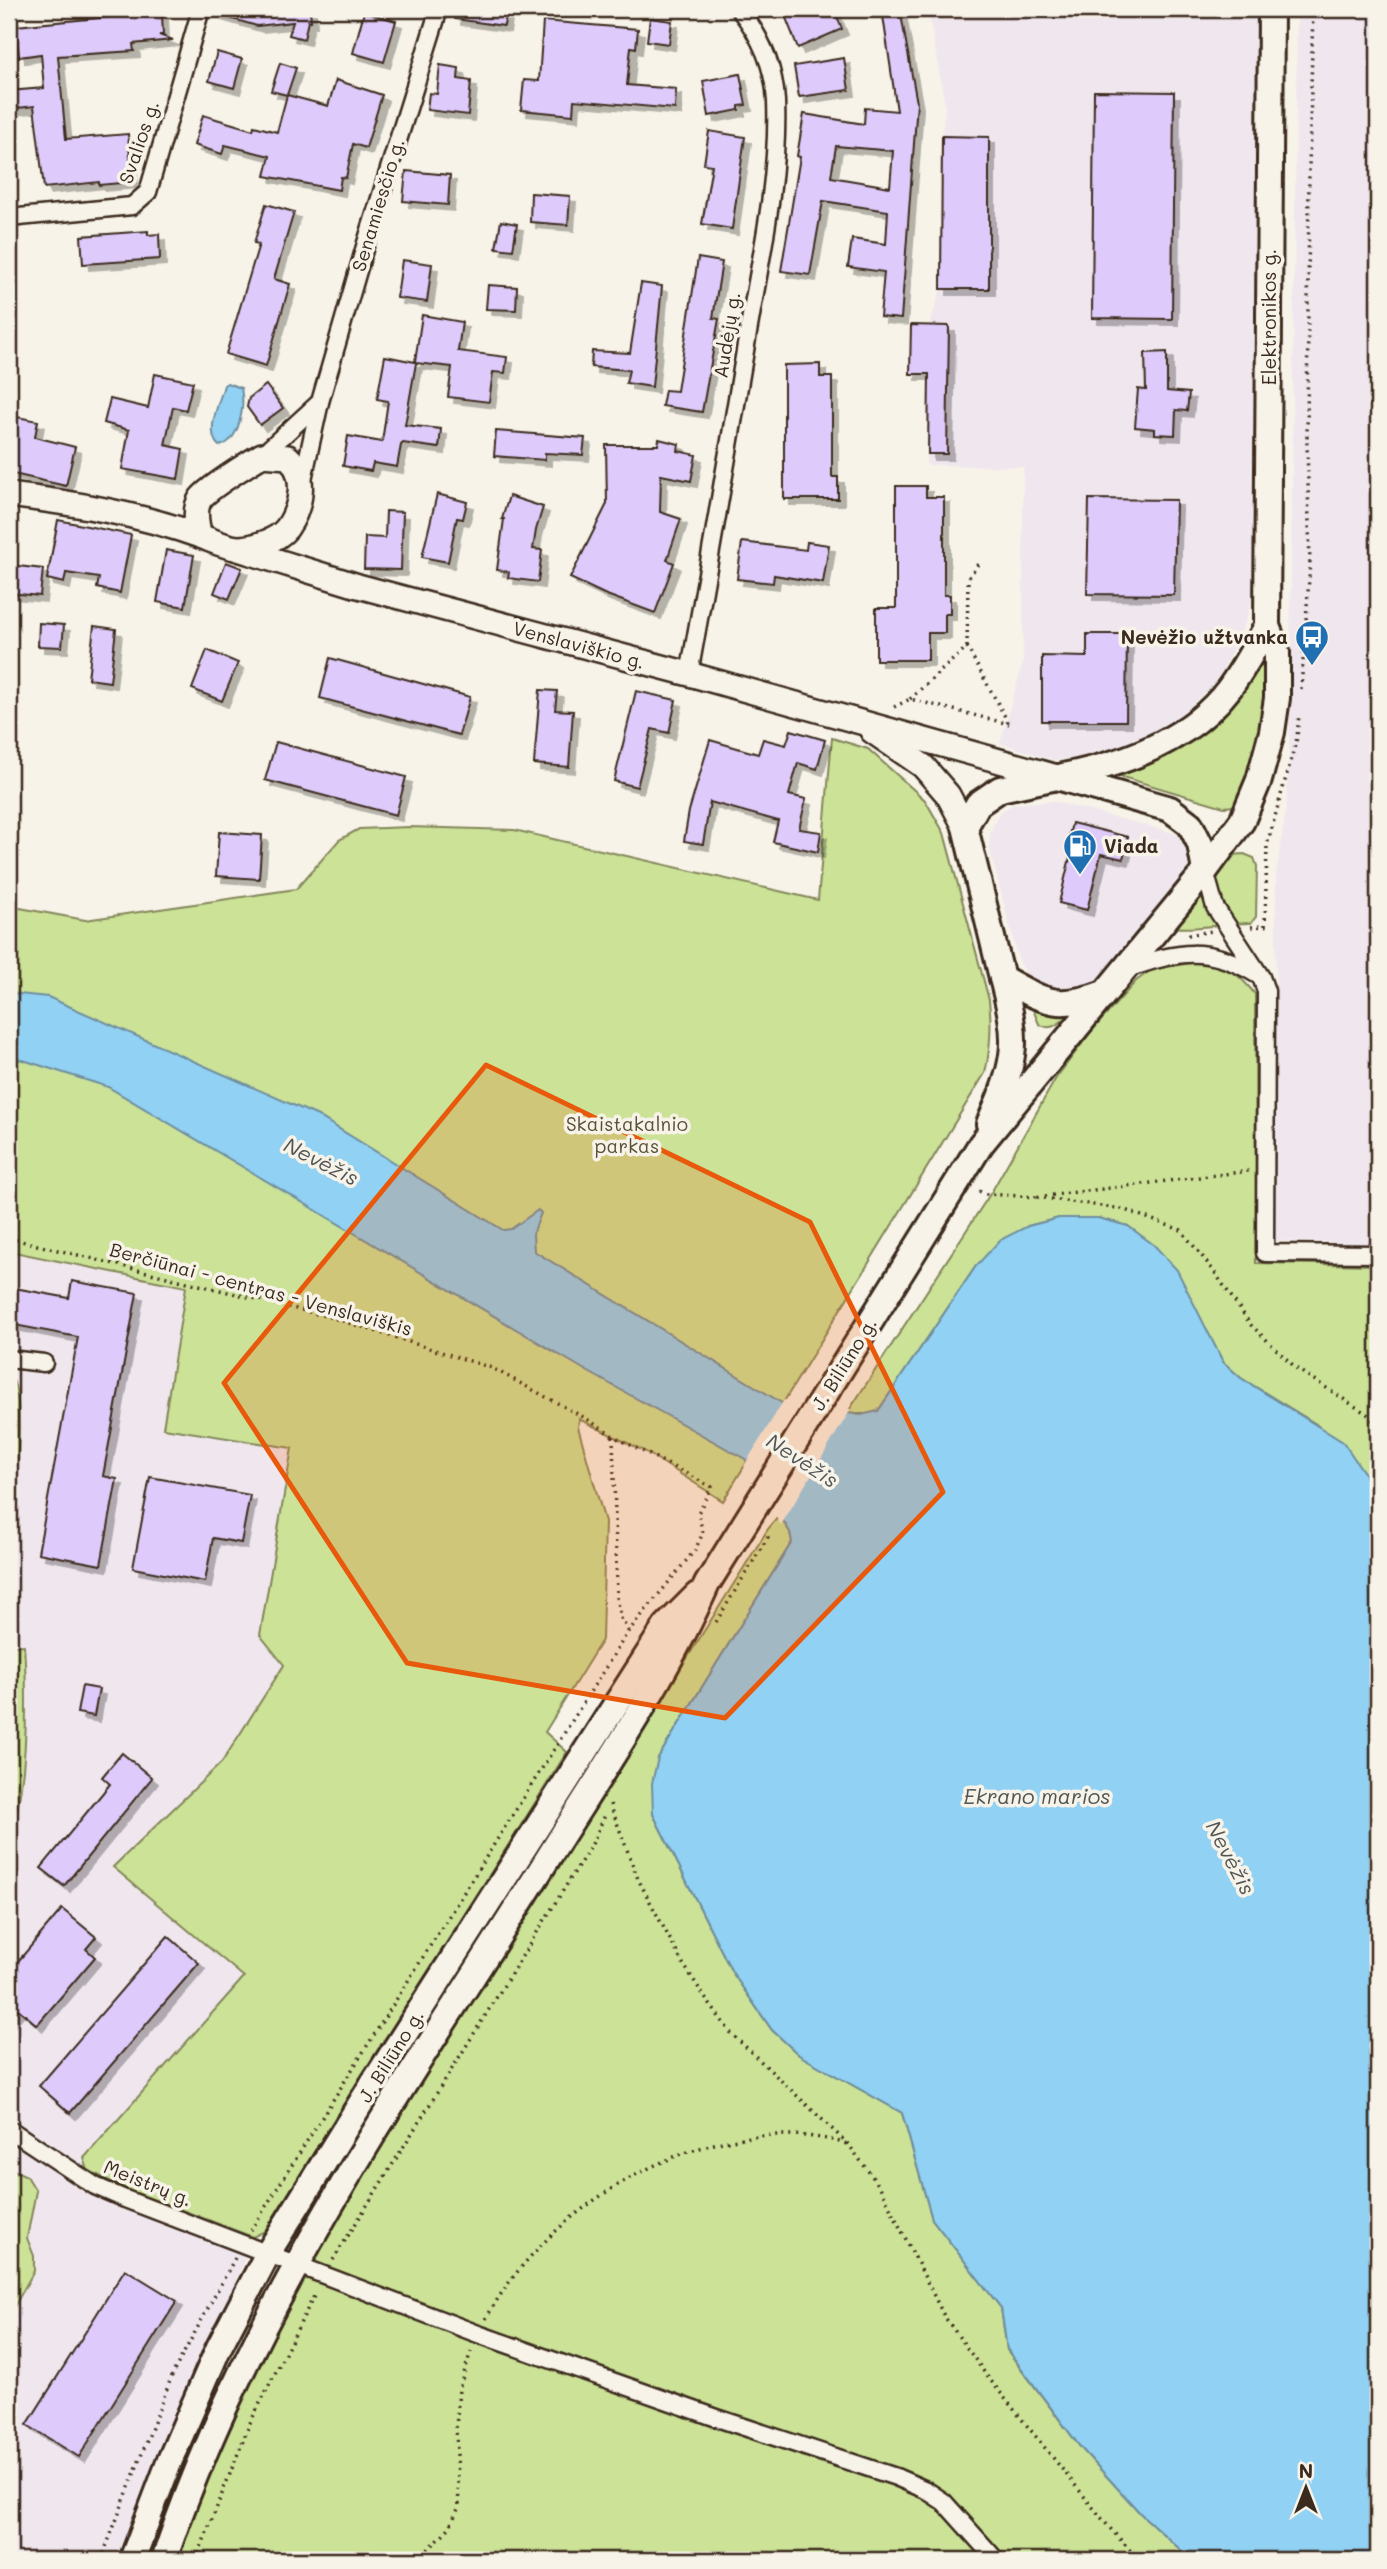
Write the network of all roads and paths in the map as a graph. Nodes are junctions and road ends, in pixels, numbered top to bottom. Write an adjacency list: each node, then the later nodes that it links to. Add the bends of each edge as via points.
1 (201, 9): 5 (street, Svalios g., via 148,192 142,199 132,206)
2 (439, 9): 6 (street, Senamiesčio g.)
3 (739, 9): 19 (street, Audėjų g., via 769,61 776,99 775,170)
4 (1270, 9): 17 (main road, Elektronikos g.)
5 (9, 218)
6 (320, 402): 7 (street, Senamiesčio g.); 8 (street, Senamiesčio g.)
7 (262, 454): 8 (main road, via 288,457); 10 (main road)
8 (302, 486): 12 (main road)
9 (9, 495): 11 (main road)
10 (201, 498): 11 (main road); 13 (main road, via 196,510)
11 (151, 521): 13 (main road)
12 (287, 528): 14 (main road, via 265,542); 16 (main road, via 289,543)
13 (200, 537): 14 (main road)
14 (235, 548): 16 (main road, Venslaviškio g.)
15 (980, 561): 18 (path, via 968,579)
16 (302, 567): 19 (main road, Venslaviškio g.)
17 (1268, 626): 23 (main road, via 1228,690 1182,731 1142,754); 25 (main road, Elektronikos g., via 1277,652 1272,732 1242,821)
18 (967, 647): 20 (path); 20 (path, via 1009,724)
19 (689, 674): 22 (main road, Venslaviškio g.)
20 (910, 699): 21 (path, via 896,708)
21 (887, 706)
22 (858, 721): 23 (main road, Venslaviškio g.); 24 (main road, Venslaviškio g., via 923,766 948,795)
23 (1057, 778): 24 (main road, via 1000,789 978,804); 25 (main road, via 1170,809 1190,824 1200,844)
24 (965, 827): 28 (main road)
25 (1205, 872): 26 (main road); 27 (street, via 1215,906)
26 (1122, 971): 27 (street, via 1168,955 1209,954 1235,961); 29 (main road)
27 (1261, 977): 31 (street, via 1266,991)
28 (1002, 978): 29 (main road, via 1044,1000 1063,1004); 30 (main road, J. Biliūno g., via 1013,1054)
29 (1104, 993): 30 (main road, J. Biliūno g.)
30 (981, 1144): 32 (main road, J. Biliūno g.)
31 (1265, 1170): 33 (path); 35 (street, via 1265,1253)
32 (957, 1182): 33 (path, via 986,1194); 40 (main road, J. Biliūno g.)
33 (1037, 1197): 38 (path, via 1122,1209 1181,1230 1251,1325 1297,1369 1367,1414)
34 (9, 1238): 39 (path, Berčiūnai - centras - Venslaviškis, via 333,1318 492,1368)
35 (1378, 1254)
36 (9, 1359): 37 (street)
37 (44, 1363)
38 (1378, 1427)
39 (613, 1436): 42 (path, via 617,1597); 42 (path, Berčiūnai - centras - Venslaviškis, via 712,1487 698,1513 703,1533 695,1550)
40 (749, 1517): 41 (path, via 768,1537); 48 (main road, J. Biliūno g., via 707,1584 659,1680 499,1937)
41 (711, 1630)
42 (628, 1632): 47 (path)
43 (614, 1793): 44 (path)
44 (609, 1804): 46 (path, via 638,1879 706,1999 731,2034); 49 (path, via 592,1844)
45 (9, 2129): 47 (street, Meistrų g., via 95,2186)
46 (849, 2145): 50 (path, via 799,2135 759,2137 661,2161 618,2183 546,2241 512,2277); 57 (path, via 880,2187 944,2316 1004,2398)
47 (243, 2243): 48 (street, Meistrų g.); 51 (path, via 173,2373)
48 (281, 2259): 49 (street, Meistrų g.); 52 (main road, J. Biliūno g., via 214,2358); 53 (main road, J. Biliūno g.)
49 (324, 2277): 50 (street, Meistrų g.); 54 (path, via 250,2423)
50 (478, 2334): 55 (path, via 459,2389 459,2508 449,2529); 56 (street, Meistrų g., via 926,2490 952,2510)
51 (101, 2560)
52 (132, 2560)
53 (164, 2560)
54 (196, 2560)
55 (418, 2560)
56 (996, 2560)
57 (1139, 2560)

